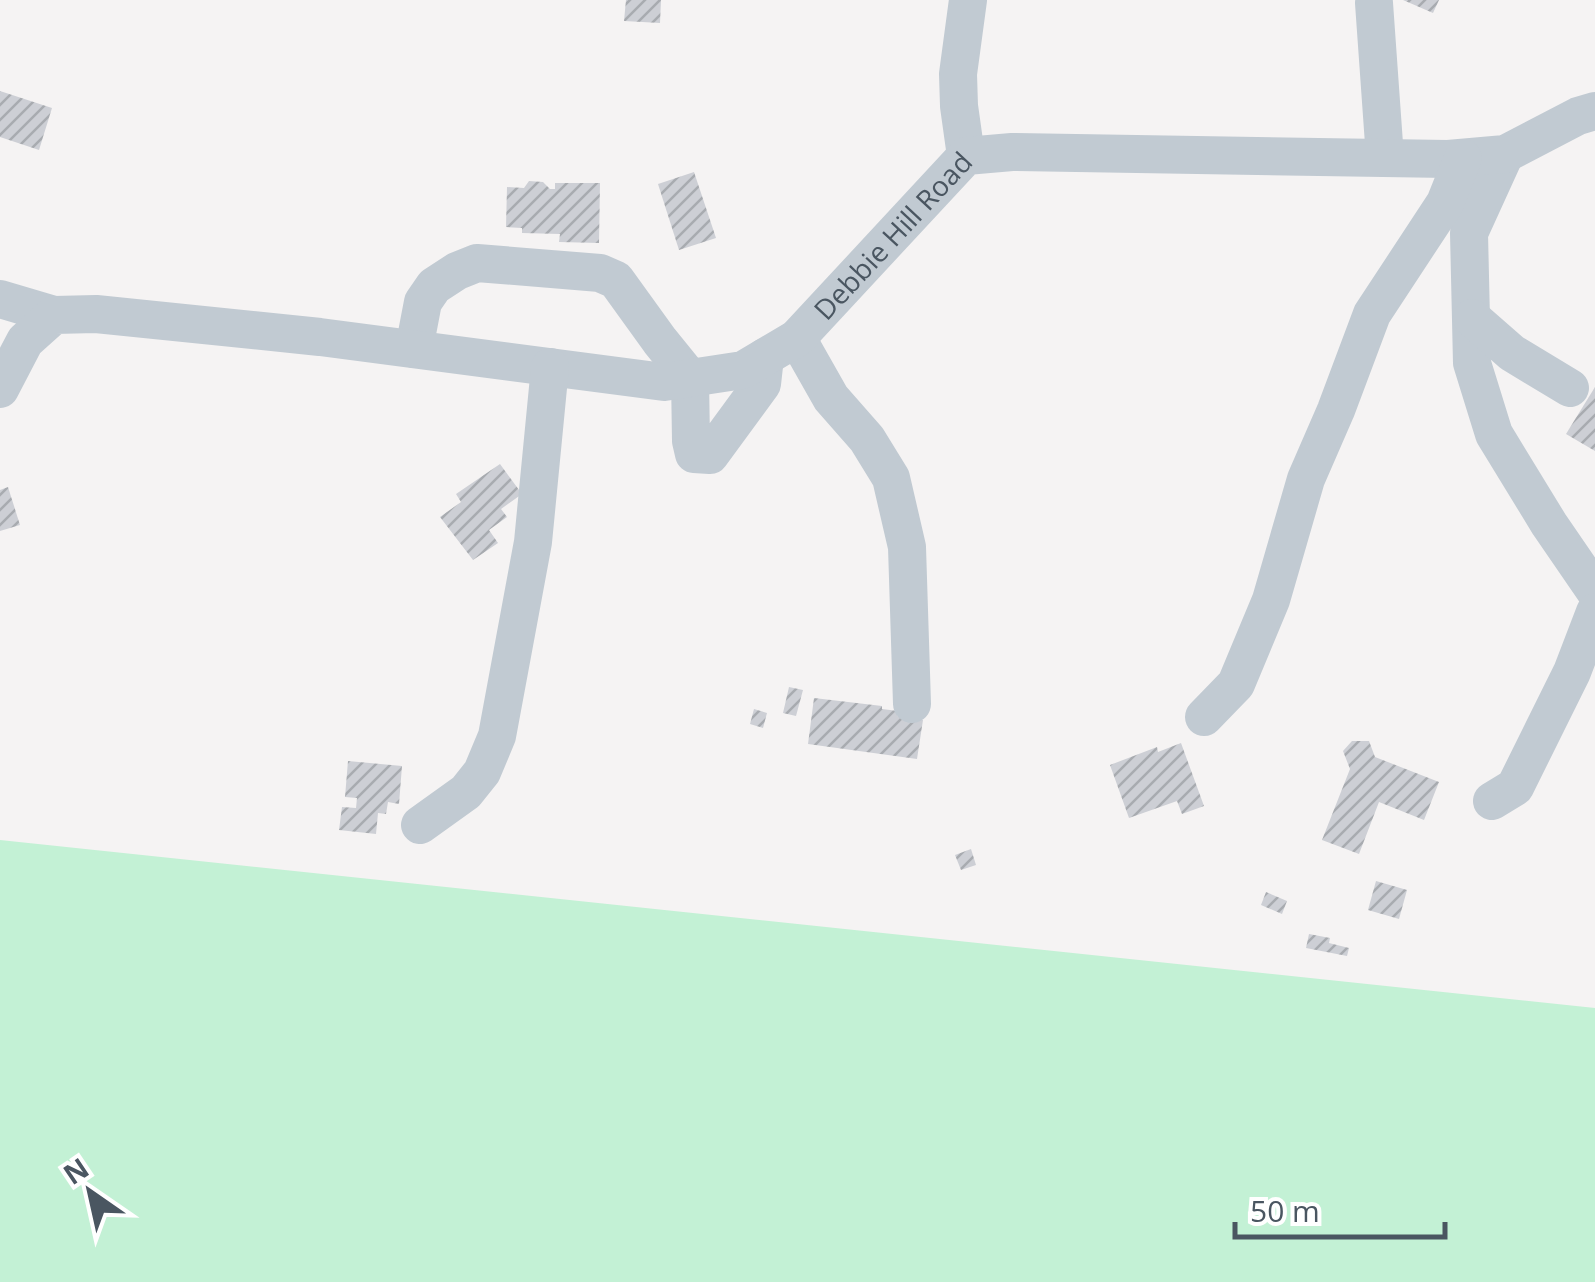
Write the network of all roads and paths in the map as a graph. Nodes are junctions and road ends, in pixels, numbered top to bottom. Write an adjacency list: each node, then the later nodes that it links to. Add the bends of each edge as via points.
1 (968, 0): 5 (street, via 958,74)
2 (1374, 3): 6 (street)
3 (1595, 112): 4 (street, Debbie Hill Road)
4 (1505, 154): 7 (street, Debbie Hill Road); 10 (street, via 1469,233)
5 (966, 156): 6 (street, Debbie Hill Road); 11 (street, Debbie Hill Road)
6 (1385, 158): 7 (street, Debbie Hill Road)
7 (1463, 158): 20 (street, via 1445,203 1372,314 1306,479 1270,600 1236,684)
8 (0, 300): 9 (street, Debbie Hill Road)
9 (54, 314): 12 (street, Debbie Hill Road); 16 (street, via 25,341)
10 (1472, 318): 15 (street, via 1512,353); 17 (street, via 1472,363 1494,434)
11 (781, 348): 14 (street, Debbie Hill Road, via 743,370); 14 (street, via 710,455 694,454); 19 (street, via 867,440 891,478 906,547)
12 (414, 349): 13 (street, Debbie Hill Road); 14 (street, via 423,302 456,271 477,263 600,272 616,280)
13 (550, 367): 14 (street, Debbie Hill Road, via 664,382); 22 (street, via 533,542 497,736 466,792)
14 (690, 378)
15 (1570, 388)
16 (0, 389)
17 (1595, 590)
18 (1595, 612): 21 (street, via 1515,787)
19 (912, 704)
20 (1204, 717)
21 (1492, 801)
22 (420, 825)

